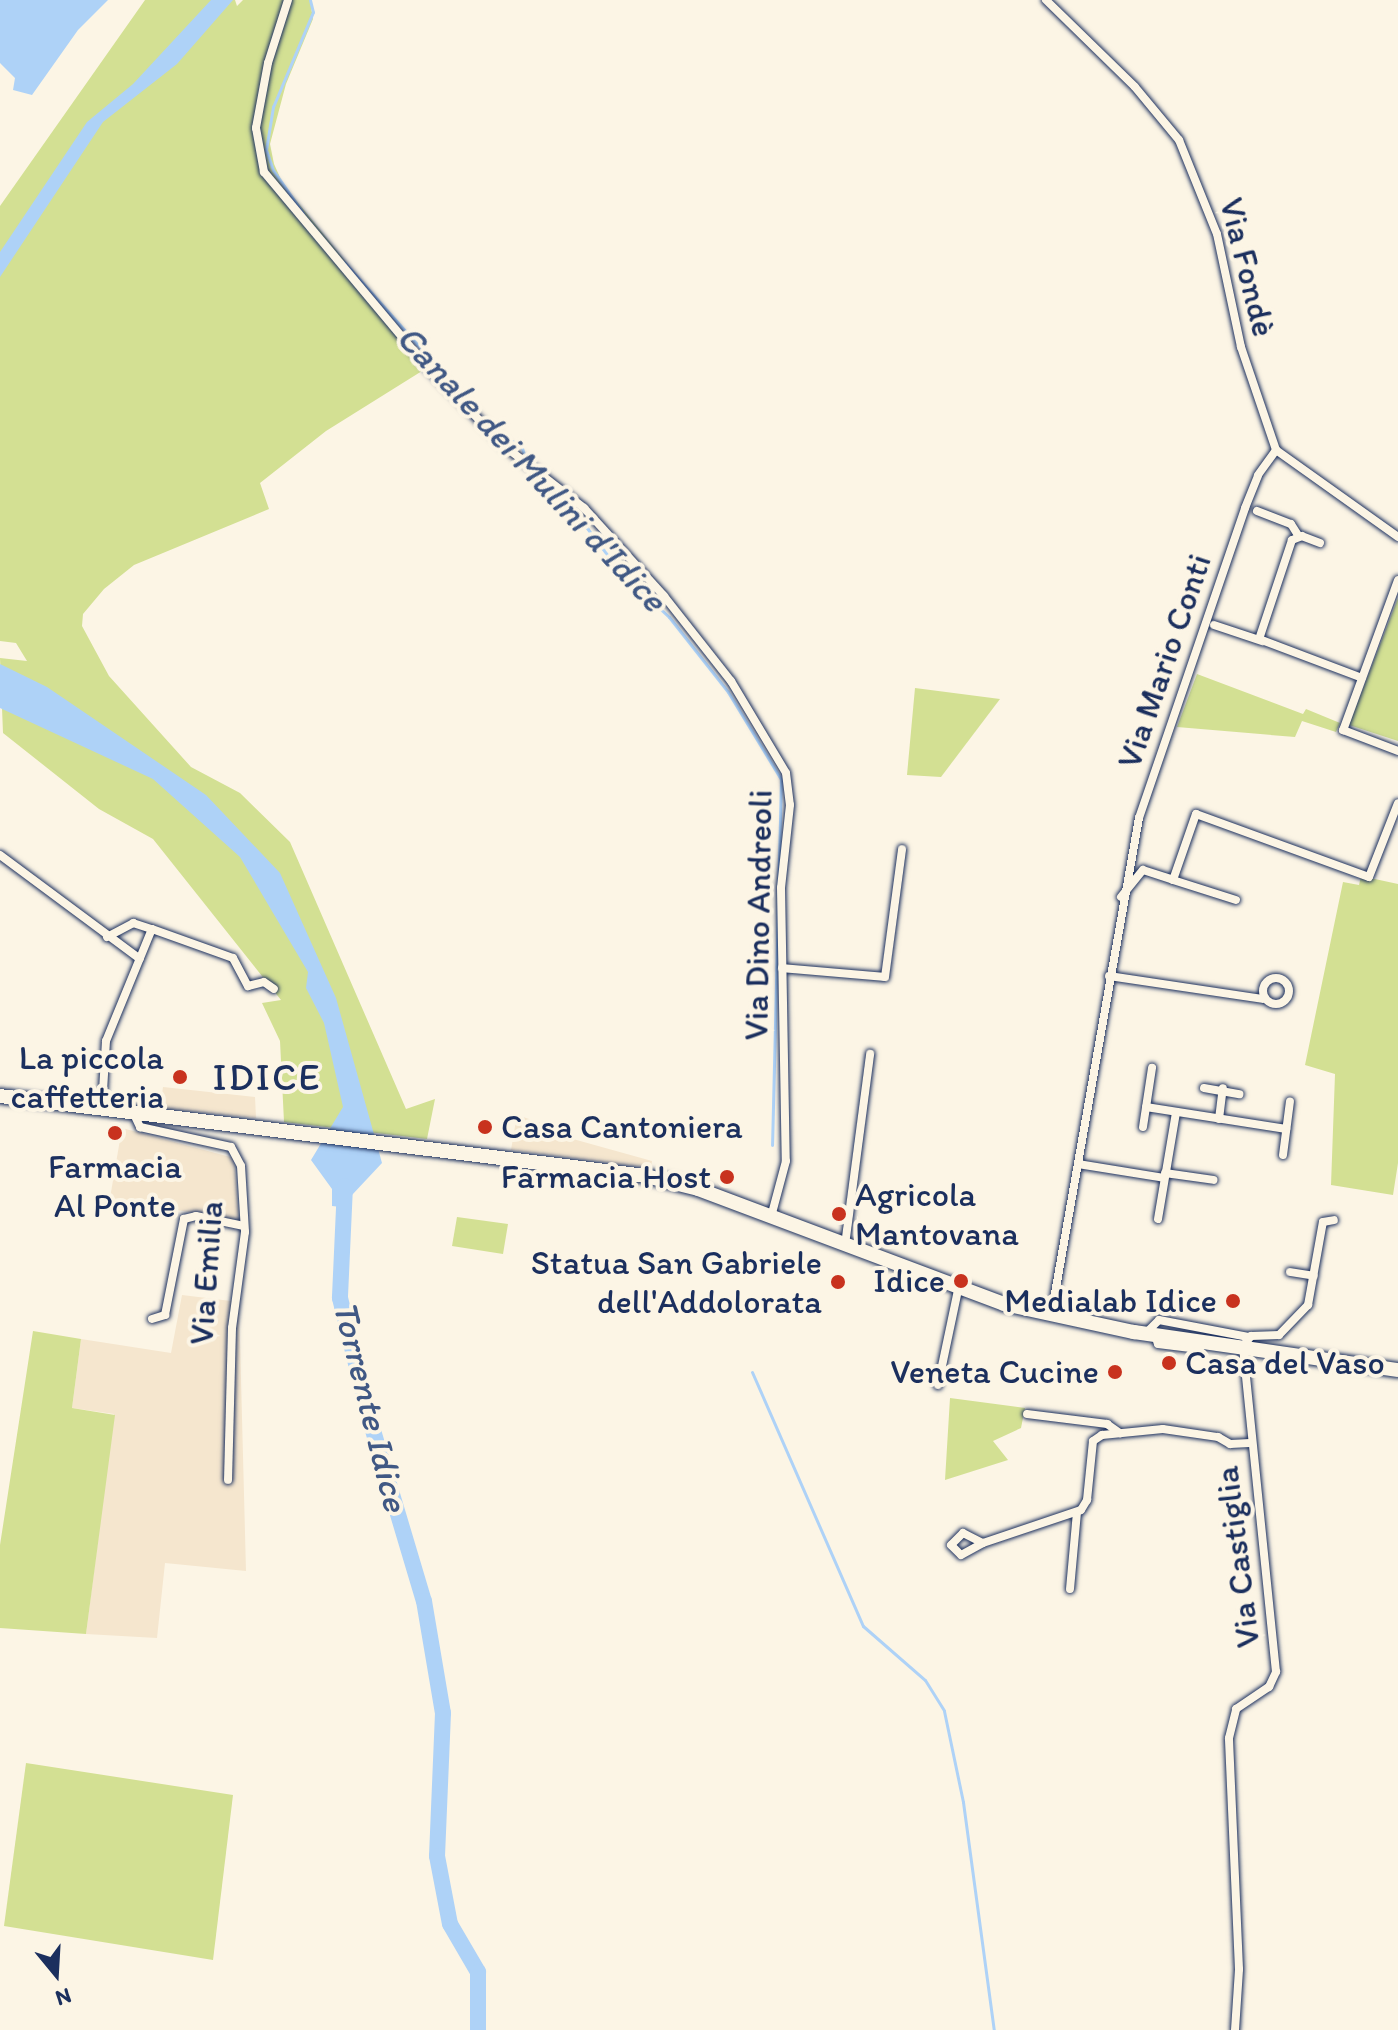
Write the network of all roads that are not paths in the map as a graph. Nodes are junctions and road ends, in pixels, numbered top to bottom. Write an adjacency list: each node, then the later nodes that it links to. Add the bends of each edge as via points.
1 (288, 0): 22 (street, Via Dino Andreoli, via 268,63 256,128 264,172 427,367 528,464 584,508 731,681 786,773 790,805 782,865)
2 (1046, 0): 3 (street, Via Fondè, via 1135,87 1179,140 1217,234 1241,347)
3 (1276, 450): 6 (street); 17 (street, Via Mario Conti, via 1250,497 1166,733)
4 (1257, 511): 5 (street, via 1291,524)
5 (1299, 537): 7 (street); 10 (street, via 1292,540 1261,625)
6 (1398, 537)
7 (1320, 543)
8 (1398, 580): 11 (street)
9 (1214, 625): 10 (street)
10 (1262, 641): 11 (street)
11 (1362, 678): 12 (street, via 1343,730)
12 (1398, 751)
13 (1398, 803): 16 (street, via 1369,877 1196,814)
14 (902, 849): 22 (street, via 885,977)
15 (0, 855): 20 (street)
16 (1173, 880): 17 (street, via 1143,870); 18 (street)
17 (1121, 897): 23 (street, Via Mario Conti)
18 (1236, 900)
19 (152, 929): 20 (street, via 133,923); 21 (street); 24 (street, via 233,958 248,986 264,982)
20 (107, 937): 21 (street)
21 (140, 959): 34 (street, via 106,1041)
22 (782, 968): 46 (street, Via Dino Andreoli, via 786,1161)
23 (1109, 976): 25 (street); 43 (street, Via Mario Conti)
24 (274, 989)
25 (1262, 999)
26 (870, 1054): 50 (street)
27 (1152, 1068): 33 (street)
28 (1204, 1088): 29 (street)
29 (1223, 1089): 30 (street); 38 (street)
30 (1239, 1094)
31 (0, 1096): 34 (main road)
32 (1290, 1101): 40 (street)
33 (1146, 1107): 37 (street); 39 (street)
34 (102, 1108): 35 (main road)
35 (133, 1111): 36 (main road); 41 (street, Via Emilia, via 140,1127)
36 (150, 1113): 41 (street, via 152,1127); 46 (main road, via 646,1176)
37 (1176, 1113): 38 (street); 44 (street)
38 (1219, 1119): 40 (street)
39 (1143, 1127)
40 (1286, 1129): 42 (street)
41 (159, 1131): 49 (street, Via Emilia, via 233,1149 241,1166)
42 (1283, 1155)
43 (1078, 1164): 44 (street); 54 (street, Via Mario Conti)
44 (1164, 1176): 45 (street); 47 (street)
45 (1214, 1180)
46 (771, 1217): 50 (main road)
47 (1158, 1219)
48 (1334, 1220): 52 (street, via 1323,1222)
49 (244, 1226): 55 (street, via 196,1216 184,1219 165,1315); 65 (street, Via Emilia, via 232,1328)
50 (845, 1245): 53 (main road)
51 (1290, 1272): 52 (street)
52 (1314, 1276): 56 (street, via 1308,1305)
53 (958, 1290): 54 (main road); 61 (street)
54 (1051, 1316): 57 (main road)
55 (152, 1319)
56 (1283, 1331): 58 (street); 59 (street)
57 (1150, 1334): 58 (main road); 58 (street, via 1159,1320)
58 (1246, 1341): 59 (main road); 64 (street, Via Castiglia)
59 (1294, 1352): 60 (main road)
60 (1398, 1370)
61 (938, 1385)
62 (1027, 1414): 63 (street, via 1107,1424)
63 (1120, 1433): 64 (street, via 1163,1429 1218,1437 1230,1444); 66 (street, via 1093,1441 1087,1500)
64 (1250, 1443): 69 (street, Via Castiglia, via 1276,1672 1269,1687 1236,1709 1229,1738 1239,1969)
65 (228, 1480)
66 (1077, 1512): 67 (street); 68 (street)
67 (983, 1543)
68 (1070, 1589)
69 (1235, 2030)

